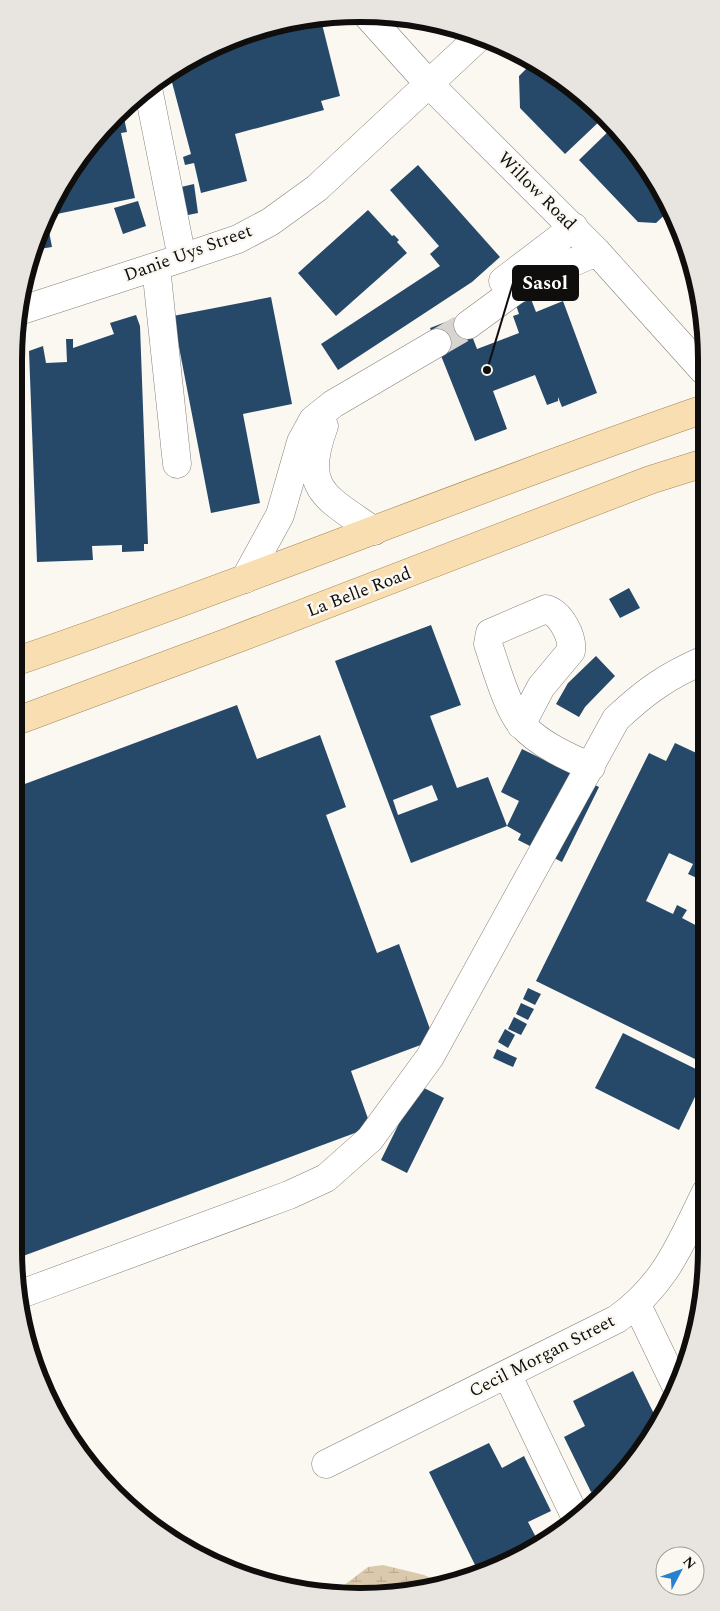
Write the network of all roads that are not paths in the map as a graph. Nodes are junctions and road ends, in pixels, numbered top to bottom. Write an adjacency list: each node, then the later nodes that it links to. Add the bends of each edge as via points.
1 (374, 23): 3 (street, Willow Road)
2 (474, 42): 3 (street, Danie Uys Street)
3 (429, 84): 5 (street, Willow Road); 7 (street, Danie Uys Street, via 317,188 270,222 238,238)
4 (150, 96): 7 (street)
5 (574, 227): 6 (street, Willow Road); 6 (street, via 497,286 473,321 536,278)
6 (597, 252): 11 (street, Willow Road)
7 (182, 258): 8 (street, Danie Uys Street)
8 (156, 267): 9 (street, Danie Uys Street); 14 (street)
9 (26, 309)
10 (437, 343): 12 (street)
11 (698, 364)
12 (333, 404): 16 (street, via 320,438 314,473 330,500); 17 (street, via 313,420 300,442 280,516)
13 (698, 411): 16 (main road)
14 (177, 464)
15 (698, 465): 20 (main road, La Belle Road, via 650,480)
16 (374, 531): 17 (main road)
17 (245, 579): 18 (main road)
18 (22, 659)
19 (698, 663): 22 (street, via 640,697 616,719)
20 (22, 719)
21 (521, 725): 22 (street, via 564,755)
22 (591, 767): 24 (street, via 430,1057 370,1139 348,1160 326,1178 289,1195)
23 (698, 1208): 25 (street, Cecil Morgan Street, via 668,1268)
24 (25, 1293)
25 (636, 1305): 26 (street, Cecil Morgan Street, via 610,1323); 27 (street)
26 (507, 1374): 28 (street, Cecil Morgan Street); 29 (street)
27 (672, 1379)
28 (326, 1464)
29 (573, 1513)

